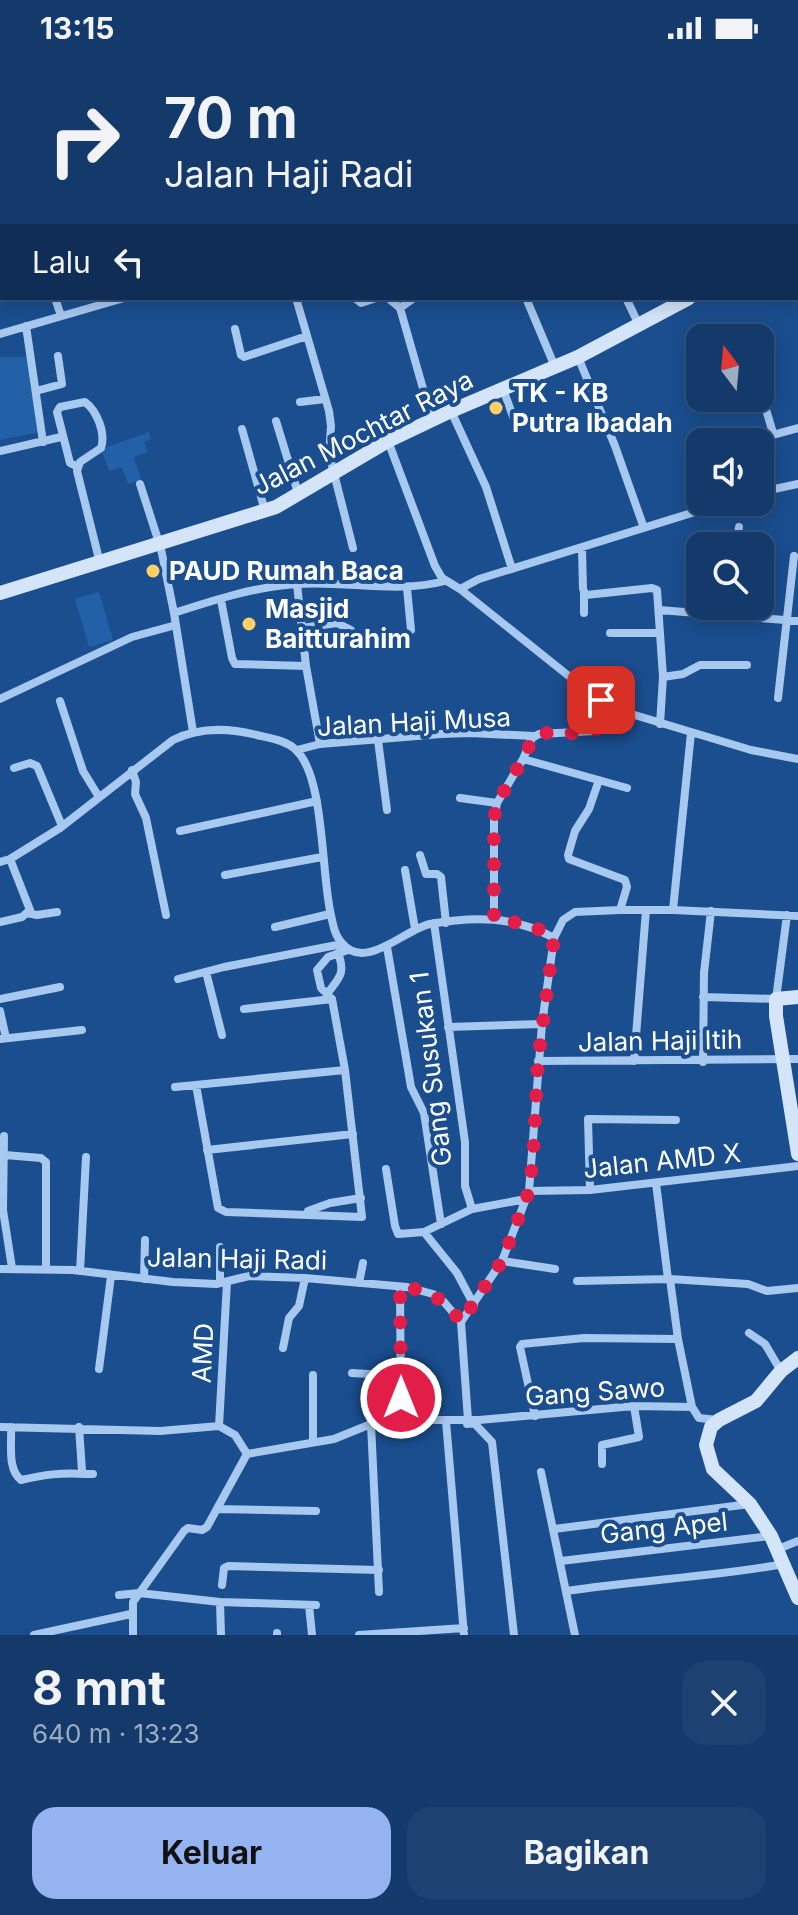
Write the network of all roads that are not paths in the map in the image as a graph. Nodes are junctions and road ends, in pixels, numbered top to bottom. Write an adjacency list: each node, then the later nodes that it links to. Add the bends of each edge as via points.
1 (56, 300): 10 (street)
2 (297, 300): 15 (street)
3 (390, 300): 9 (street)
4 (411, 300): 9 (street)
5 (527, 300): 18 (street)
6 (627, 300): 11 (street)
7 (100, 301): 10 (street)
8 (674, 302): 11 (street, Jalan Mochtar Raya)
9 (400, 308): 24 (street)
10 (61, 316): 12 (street)
11 (639, 325): 17 (street, Jalan Mochtar Raya)
12 (26, 326): 14 (street); 20 (street)
13 (235, 329): 15 (street, via 244,357)
14 (0, 334)
15 (307, 336): 21 (street)
16 (58, 356): 20 (street, via 62,384)
17 (578, 357): 18 (street, Jalan Mochtar Raya); 43 (street)
18 (555, 367): 19 (street, Jalan Mochtar Raya)
19 (503, 389): 23 (street, Jalan Mochtar Raya); 26 (street)
20 (36, 391): 32 (street)
21 (325, 399): 22 (street); 35 (street)
22 (300, 402)
23 (451, 411): 24 (street, Jalan Mochtar Raya); 50 (street, via 491,501)
24 (432, 420): 31 (street, Jalan Mochtar Raya)
25 (276, 421): 39 (street)
26 (515, 422)
27 (798, 428): 29 (street)
28 (242, 429): 40 (street)
29 (774, 433)
30 (61, 437): 32 (street); 34 (street, via 70,463); 34 (street, via 58,409 88,403 104,439)
31 (388, 441): 35 (street, Jalan Mochtar Raya); 51 (street)
32 (43, 442): 33 (street)
33 (0, 451)
34 (78, 467): 49 (street)
35 (334, 472): 39 (street, Jalan Mochtar Raya); 46 (street)
36 (140, 484): 45 (street)
37 (798, 484): 38 (street)
38 (774, 489)
39 (298, 493): 40 (street, Jalan Mochtar Raya)
40 (265, 511): 45 (street, Jalan Mochtar Raya)
41 (686, 516): 43 (street)
42 (739, 527): 44 (street)
43 (644, 528): 47 (street)
44 (738, 532)
45 (160, 544): 49 (street, Jalan Mochtar Raya); 60 (street)
46 (353, 548)
47 (582, 549): 50 (street); 56 (street)
48 (794, 556): 63 (street)
49 (100, 563): 55 (street, Jalan Mochtar Raya)
50 (512, 569): 54 (street)
51 (445, 581): 53 (street); 54 (street)
52 (297, 584): 53 (street); 57 (street); 66 (street)
53 (407, 588): 68 (street)
54 (460, 589): 77 (street)
55 (0, 593)
56 (584, 593): 58 (street, via 654,588); 61 (street)
57 (221, 600): 60 (street); 72 (street, via 235,664)
58 (659, 610): 59 (street); 70 (street)
59 (686, 610)
60 (174, 613): 65 (street)
61 (584, 613)
62 (774, 618): 63 (street)
63 (787, 620): 64 (street); 74 (street)
64 (798, 621)
65 (176, 625): 75 (street, via 132,637); 79 (street)
66 (302, 628): 67 (street, via 337,623); 72 (street)
67 (351, 630)
68 (411, 630)
69 (610, 633): 70 (street)
70 (660, 633): 73 (street)
71 (747, 665): 73 (street, via 700,665)
72 (306, 666): 83 (street)
73 (663, 677): 78 (street)
74 (778, 698)
75 (0, 699)
76 (60, 701): 91 (street, via 83,771)
77 (618, 710): 78 (street); 81 (street, Jalan Haji Musa, via 595,731)
78 (660, 724): 80 (street)
79 (193, 732): 84 (street, via 240,731); 88 (street, via 164,745)
80 (691, 733): 86 (street); 105 (street)
81 (534, 736): 82 (street, Jalan Haji Musa, via 470,733); 85 (street, Jalan Haji Musa)
82 (378, 740): 83 (street, Jalan Haji Musa); 95 (street)
83 (320, 744): 84 (street, Jalan Haji Musa)
84 (297, 750): 93 (street)
85 (523, 759): 89 (street); 94 (street, Jalan Haji Musa)
86 (798, 759)
87 (14, 768): 96 (street, via 37,766)
88 (132, 770): 91 (street); 110 (street)
89 (599, 780): 90 (street); 103 (street, via 568,855 625,880)
90 (627, 788)
91 (99, 797): 96 (street)
92 (460, 798): 94 (street)
93 (317, 801): 97 (street); 99 (street)
94 (497, 803): 113 (street, Jalan Haji Musa)
95 (387, 810)
96 (62, 826): 100 (street)
97 (180, 831)
98 (420, 855): 116 (street, via 425,874 441,877)
99 (322, 857): 102 (street); 109 (street)
100 (3, 859): 108 (street)
101 (405, 870): 118 (street)
102 (225, 875)
103 (620, 910): 104 (street); 119 (street, via 575,912)
104 (646, 910): 105 (street); 140 (street)
105 (673, 910): 106 (street)
106 (711, 911): 111 (street); 127 (street)
107 (57, 912): 108 (street)
108 (27, 913): 114 (street)
109 (330, 914): 117 (street); 120 (street)
110 (166, 915)
111 (787, 915): 112 (street); 130 (street)
112 (798, 916)
113 (494, 919): 116 (street); 119 (street, via 531,925)
114 (0, 922)
115 (434, 923): 116 (street); 118 (street); 134 (street, Gang Susukan 1)
116 (446, 923)
117 (275, 927)
118 (415, 929): 121 (street)
119 (554, 938): 133 (street)
120 (345, 947): 121 (street, via 368,952); 122 (street); 123 (street)
121 (387, 947): 160 (street, via 411,1087 424,1113)
122 (338, 953): 126 (street, via 343,966); 126 (street, via 317,970 321,988)
123 (206, 972): 124 (street); 136 (street)
124 (178, 979)
125 (60, 987): 129 (street)
126 (330, 997): 131 (street); 142 (street)
127 (703, 997): 130 (street); 141 (street)
128 (798, 997): 130 (street)
129 (0, 999)
130 (776, 999): 138 (street)
131 (244, 1009)
132 (0, 1011): 137 (street)
133 (542, 1024): 134 (street); 139 (street)
134 (448, 1027): 158 (street, Gang Susukan 1)
135 (82, 1030): 137 (street)
136 (222, 1035)
137 (3, 1039)
138 (790, 1059): 141 (street, Jalan Haji Itih); 149 (street)
139 (538, 1061): 140 (street, Jalan Haji Itih); 156 (street)
140 (634, 1061): 141 (street, Jalan Haji Itih)
141 (703, 1062)
142 (345, 1070): 143 (street); 146 (street)
143 (196, 1085): 144 (street); 148 (street)
144 (175, 1087)
145 (676, 1120): 155 (street, via 588,1119)
146 (353, 1134): 148 (street); 157 (street)
147 (4, 1136): 150 (street)
148 (207, 1150): 159 (street, via 221,1210)
149 (798, 1154)
150 (5, 1155): 166 (street, via 3,1210); 168 (street, via 46,1162)
151 (86, 1157): 170 (street)
152 (798, 1166): 154 (street, Jalan AMD X)
153 (386, 1169): 161 (street, via 398,1234)
154 (656, 1183): 155 (street, Jalan AMD X); 174 (street)
155 (590, 1190): 156 (street, Jalan AMD X)
156 (528, 1195): 158 (street, Jalan AMD X); 164 (street)
157 (361, 1198): 159 (street); 159 (street, via 361,1217)
158 (472, 1209): 160 (street, Jalan AMD X)
159 (303, 1213)
160 (441, 1224): 161 (street, Jalan AMD X)
161 (424, 1232): 180 (street, via 457,1273)
162 (145, 1240): 173 (street)
163 (220, 1247): 176 (street, AMD)
164 (502, 1261): 169 (street); 180 (street)
165 (363, 1263): 177 (street)
166 (12, 1268): 167 (street, Jalan Haji Radi); 168 (street, Jalan Haji Radi)
167 (0, 1269)
168 (46, 1269): 170 (street, Jalan Haji Radi)
169 (555, 1269)
170 (80, 1271): 171 (street, Jalan Haji Radi)
171 (111, 1276): 173 (street, Jalan Haji Radi); 186 (street)
172 (305, 1278): 176 (street, Jalan Haji Radi, via 249,1276); 177 (street, Jalan Haji Radi); 184 (street)
173 (144, 1279): 176 (street, Jalan Haji Radi)
174 (669, 1279): 175 (street); 179 (street, via 748,1284 767,1291); 183 (street)
175 (577, 1281)
176 (223, 1283): 199 (street, AMD)
177 (359, 1283): 178 (street, Jalan Haji Radi)
178 (400, 1287): 181 (street, Jalan Haji Radi, via 433,1294); 190 (street)
179 (798, 1288)
180 (474, 1305): 181 (street)
181 (461, 1322): 195 (street)
182 (749, 1333): 187 (street, via 765,1344)
183 (678, 1339): 192 (street); 193 (street, via 584,1338 522,1344)
184 (283, 1348)
185 (798, 1358): 187 (street)
186 (99, 1369)
187 (781, 1371): 196 (street, via 756,1401)
188 (352, 1373): 190 (street)
189 (313, 1375): 203 (street)
190 (400, 1376): 194 (street)
191 (634, 1406): 192 (street, Gang Sawo); 193 (street, Gang Sawo); 205 (street, via 639,1437 602,1445)
192 (692, 1407): 196 (street, Gang Sawo, via 699,1418)
193 (535, 1416): 195 (street, Gang Sawo)
194 (401, 1420): 197 (street); 198 (street)
195 (468, 1420): 198 (street, Gang Sawo)
196 (719, 1420): 207 (street, via 708,1435 709,1461)
197 (371, 1424): 203 (street); 214 (street)
198 (446, 1424): 224 (street); 231 (street, via 474,1423 492,1442)
199 (219, 1426): 202 (street, via 160,1431); 204 (street, via 235,1435)
200 (0, 1427): 201 (street)
201 (11, 1427): 202 (street); 202 (street, via 12,1468 21,1480 60,1472 89,1474)
202 (79, 1427)
203 (313, 1441): 204 (street)
204 (247, 1454): 208 (street)
205 (602, 1464)
206 (541, 1472): 210 (street)
207 (750, 1504): 210 (street); 212 (street)
208 (217, 1509): 209 (street); 218 (street, via 204,1529 184,1531)
209 (316, 1511)
210 (554, 1529): 213 (street)
211 (798, 1541): 212 (street)
212 (778, 1550): 213 (street, Gang Apel); 216 (street, via 742,1571); 220 (street)
213 (561, 1561): 216 (street)
214 (379, 1570): 215 (street, via 228,1566); 217 (street)
215 (222, 1585)
216 (567, 1591): 232 (street)
217 (379, 1592)
218 (139, 1593): 219 (street); 221 (street); 222 (street)
219 (119, 1595)
220 (798, 1598)
221 (220, 1602): 228 (street); 229 (street, via 312,1605)
222 (131, 1614): 223 (street); 227 (street)
223 (83, 1624): 225 (street); 226 (street)
224 (464, 1632): 230 (street)
225 (34, 1635)
226 (85, 1635)
227 (133, 1635)
228 (221, 1635)
229 (312, 1635)
230 (359, 1635)
231 (514, 1635)
232 (575, 1635)

